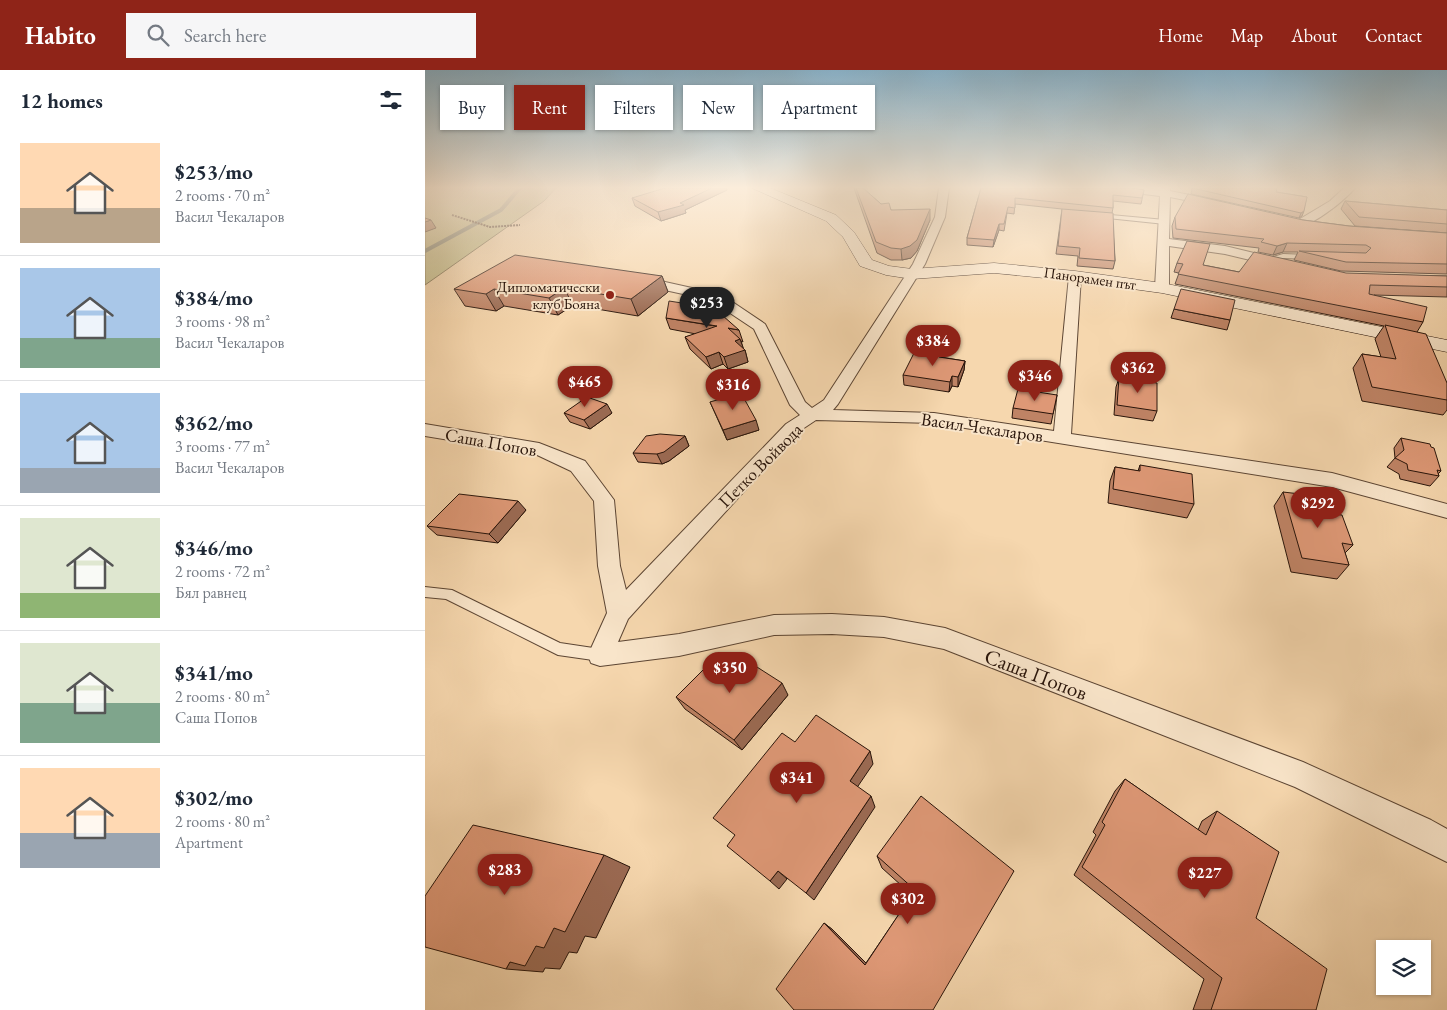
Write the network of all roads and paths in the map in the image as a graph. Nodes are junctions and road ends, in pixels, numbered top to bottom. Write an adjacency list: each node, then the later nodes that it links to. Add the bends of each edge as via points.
1 (847, 232): 8 (main road, Панорамен път, via 863,261 869,265)
2 (933, 232): 8 (street, Петко Войвода)
3 (1165, 232): 4 (street)
4 (1164, 242): 6 (street, via 1225,250); 11 (street)
5 (1322, 257): 6 (lane, via 1283,256)
6 (1266, 260): 7 (street)
7 (1304, 270)
8 (912, 274): 9 (main road, Панорамен път, via 994,268); 13 (street, Петко Войвода, via 830,404)
9 (1075, 276): 11 (main road, Панорамен път); 15 (street)
10 (621, 278): 13 (street, via 687,291 726,304 747,316 760,327 798,405)
11 (1162, 288): 12 (main road, Панорамен път)
12 (1447, 346)
13 (811, 415): 15 (street, Васил Чекаларов, via 934,418); 18 (street, Петко Войвода, via 792,428)
14 (425, 430): 18 (street, Саша Попов, via 539,448 578,466 604,500 609,566)
15 (1061, 438): 16 (street, Васил Чекаларов, via 1332,480)
16 (1447, 511)
17 (425, 592): 19 (lane, via 448,594 558,649)
18 (619, 612): 19 (street, Петко Войвода)
19 (600, 655): 20 (street, Саша Попов, via 679,645 774,625 884,627 945,640 1303,776)
20 (1447, 846)

